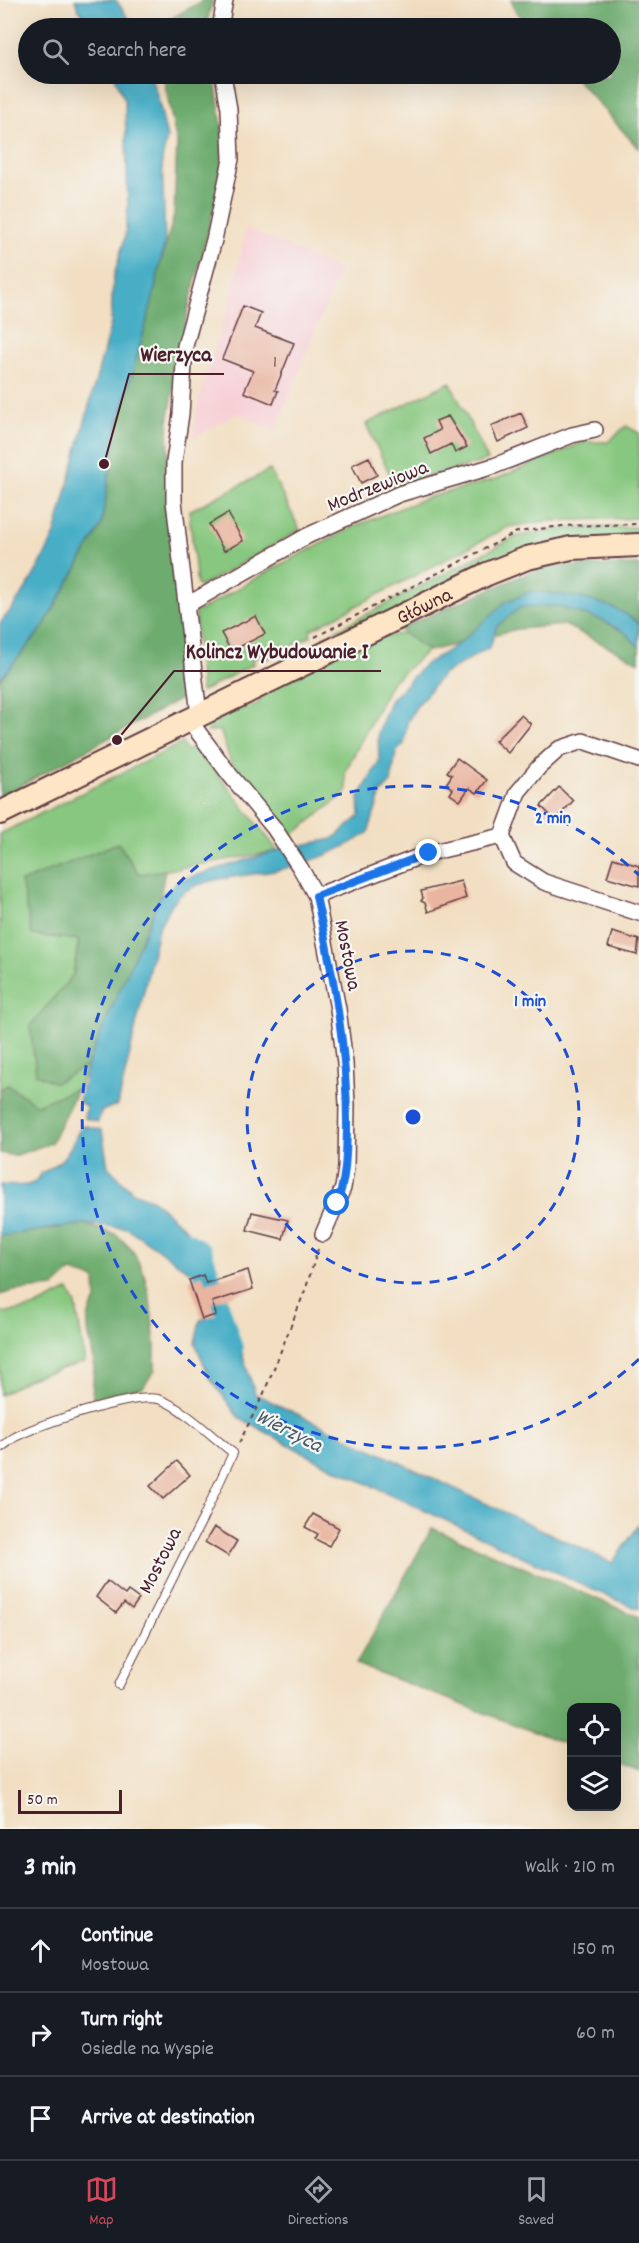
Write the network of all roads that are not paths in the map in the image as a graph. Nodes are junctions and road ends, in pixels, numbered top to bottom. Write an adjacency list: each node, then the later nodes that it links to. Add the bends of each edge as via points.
1 (225, 0): 2 (street)
2 (222, 18)
3 (225, 84): 6 (street, via 231,159 185,346 174,462 174,501)
4 (595, 430): 6 (street, Modrzewiowa, via 399,494 307,537)
5 (639, 545): 7 (street, Główna, via 571,548 527,558)
6 (187, 605): 7 (street)
7 (194, 717): 9 (street, Główna); 11 (street, Mostowa, via 230,775 274,828)
8 (639, 760): 10 (street, via 583,741 559,749 518,792)
9 (0, 813)
10 (502, 837): 11 (street, via 429,853); 12 (street, via 514,863 544,882)
11 (316, 896): 13 (street, Mostowa, via 338,1009 347,1105 343,1188)
12 (639, 913)
13 (323, 1234)
14 (0, 1448): 15 (lane, Mostowa, via 15,1437 90,1410 134,1399 156,1399 170,1404 233,1453)
15 (120, 1685)

